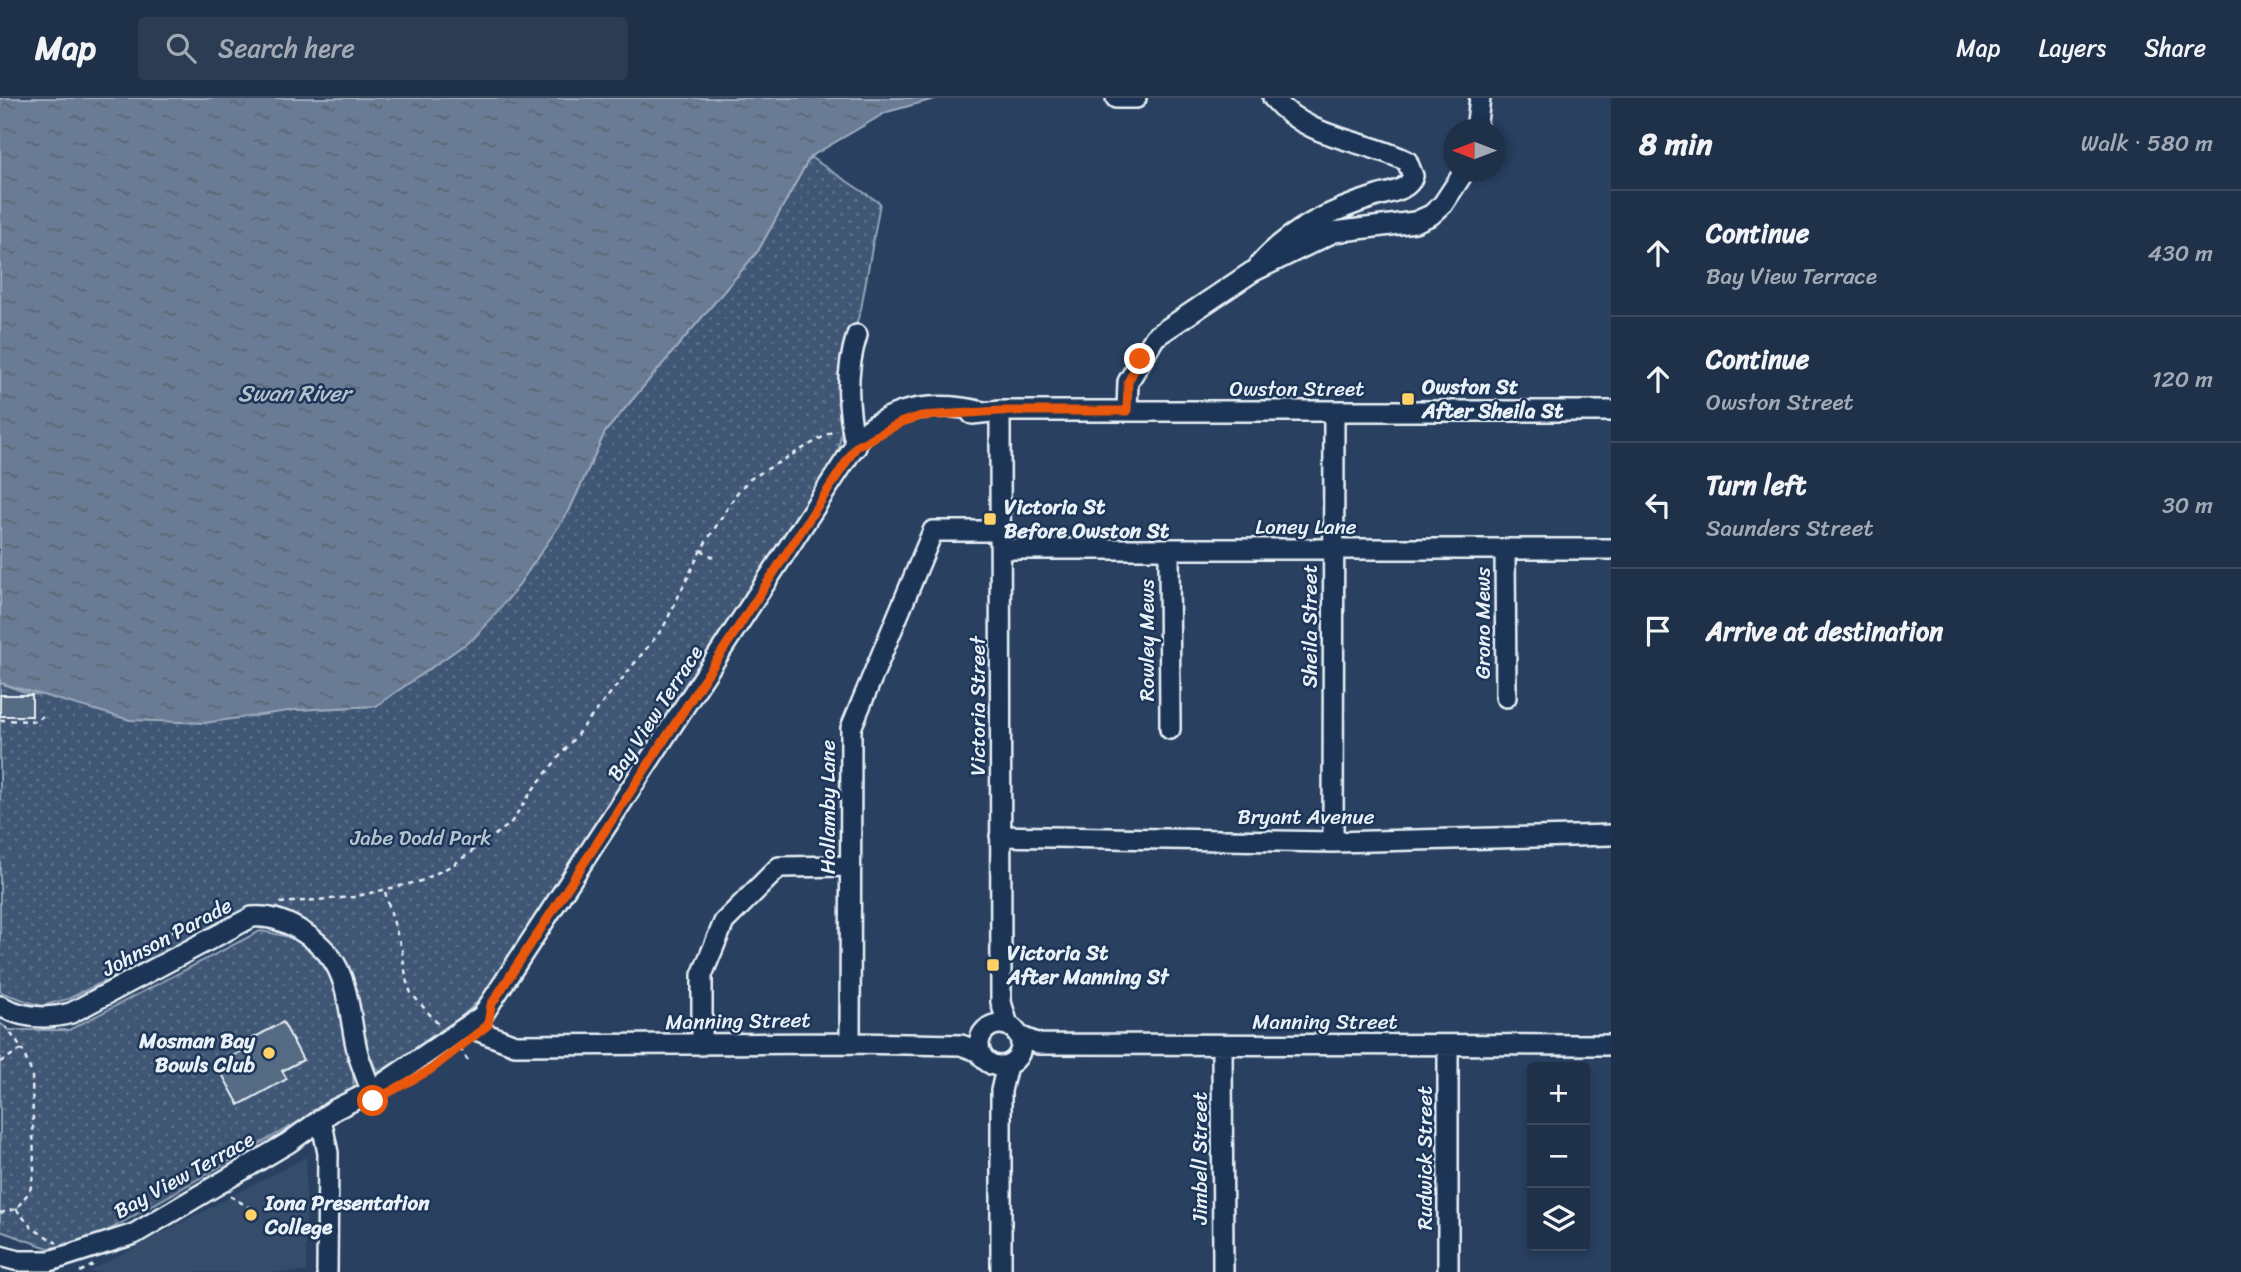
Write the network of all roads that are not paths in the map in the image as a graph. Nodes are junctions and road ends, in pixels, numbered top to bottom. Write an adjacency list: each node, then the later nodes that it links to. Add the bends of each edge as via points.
1 (1116, 98): 2 (street)
2 (1136, 98)
3 (1273, 98): 7 (street, via 1301,123 1407,161 1413,176 1401,189 1328,214 1280,241)
4 (1480, 98): 5 (street)
5 (1477, 119)
6 (1457, 182): 7 (street, via 1431,215 1415,222 1334,232)
7 (1252, 272): 9 (street, via 1155,337 1128,382)
8 (857, 335): 14 (street, via 850,358 850,425)
9 (1134, 411): 10 (street, Owston Street); 12 (street, Owston Street)
10 (1334, 411): 11 (street, Owston Street); 19 (street, Sheila Street)
11 (1611, 411)
12 (991, 412): 13 (street, Owston Street, via 933,406); 15 (street, Victoria Street)
13 (892, 421): 14 (street, Bay View Terrace)
14 (856, 447): 27 (street, Bay View Terrace)
15 (1001, 540): 18 (street, Loney Lane); 23 (street, Victoria Street); 25 (street, Hollamby Lane, via 933,531 851,728)
16 (1505, 549): 17 (street, Loney Lane); 19 (street, Loney Lane); 20 (street, Grono Mews)
17 (1611, 549)
18 (1169, 550): 19 (street, Loney Lane); 21 (street, Rowley Mews)
19 (1333, 550): 24 (street, Sheila Street)
20 (1506, 697)
21 (1170, 729)
22 (1611, 835): 24 (street, Bryant Avenue)
23 (1000, 836): 24 (street, Bryant Avenue); 29 (street, Victoria Street)
24 (1333, 842)
25 (850, 866): 28 (street, Hollamby Lane); 30 (street, via 779,867 724,922 702,975)
26 (0, 1006): 34 (street, Johnson Parade, via 28,1017 71,1013 252,918 267,916 298,930 341,974 358,1054)
27 (478, 1026): 30 (street, Manning Street, via 515,1045); 34 (street, Bay View Terrace, via 460,1050)
28 (850, 1043): 29 (street, Manning Street); 30 (street, Manning Street)
29 (999, 1044): 31 (street, Manning Street); 40 (street)
30 (702, 1045)
31 (1222, 1045): 32 (street, Manning Street); 41 (street, Jimbell Street)
32 (1448, 1045): 33 (street, Manning Street); 42 (street, Rudwick Street)
33 (1611, 1045)
34 (380, 1092): 35 (street, Bay View Terrace)
35 (314, 1128): 37 (street, Bay View Terrace, via 134,1234); 39 (street, via 327,1184)
36 (0, 1243): 37 (street, Bay View Terrace, via 40,1250)
37 (100, 1243): 38 (street, Bay View Terrace, via 50,1261)
38 (0, 1256)
39 (327, 1272)
40 (1002, 1272)
41 (1223, 1272)
42 (1448, 1272)

